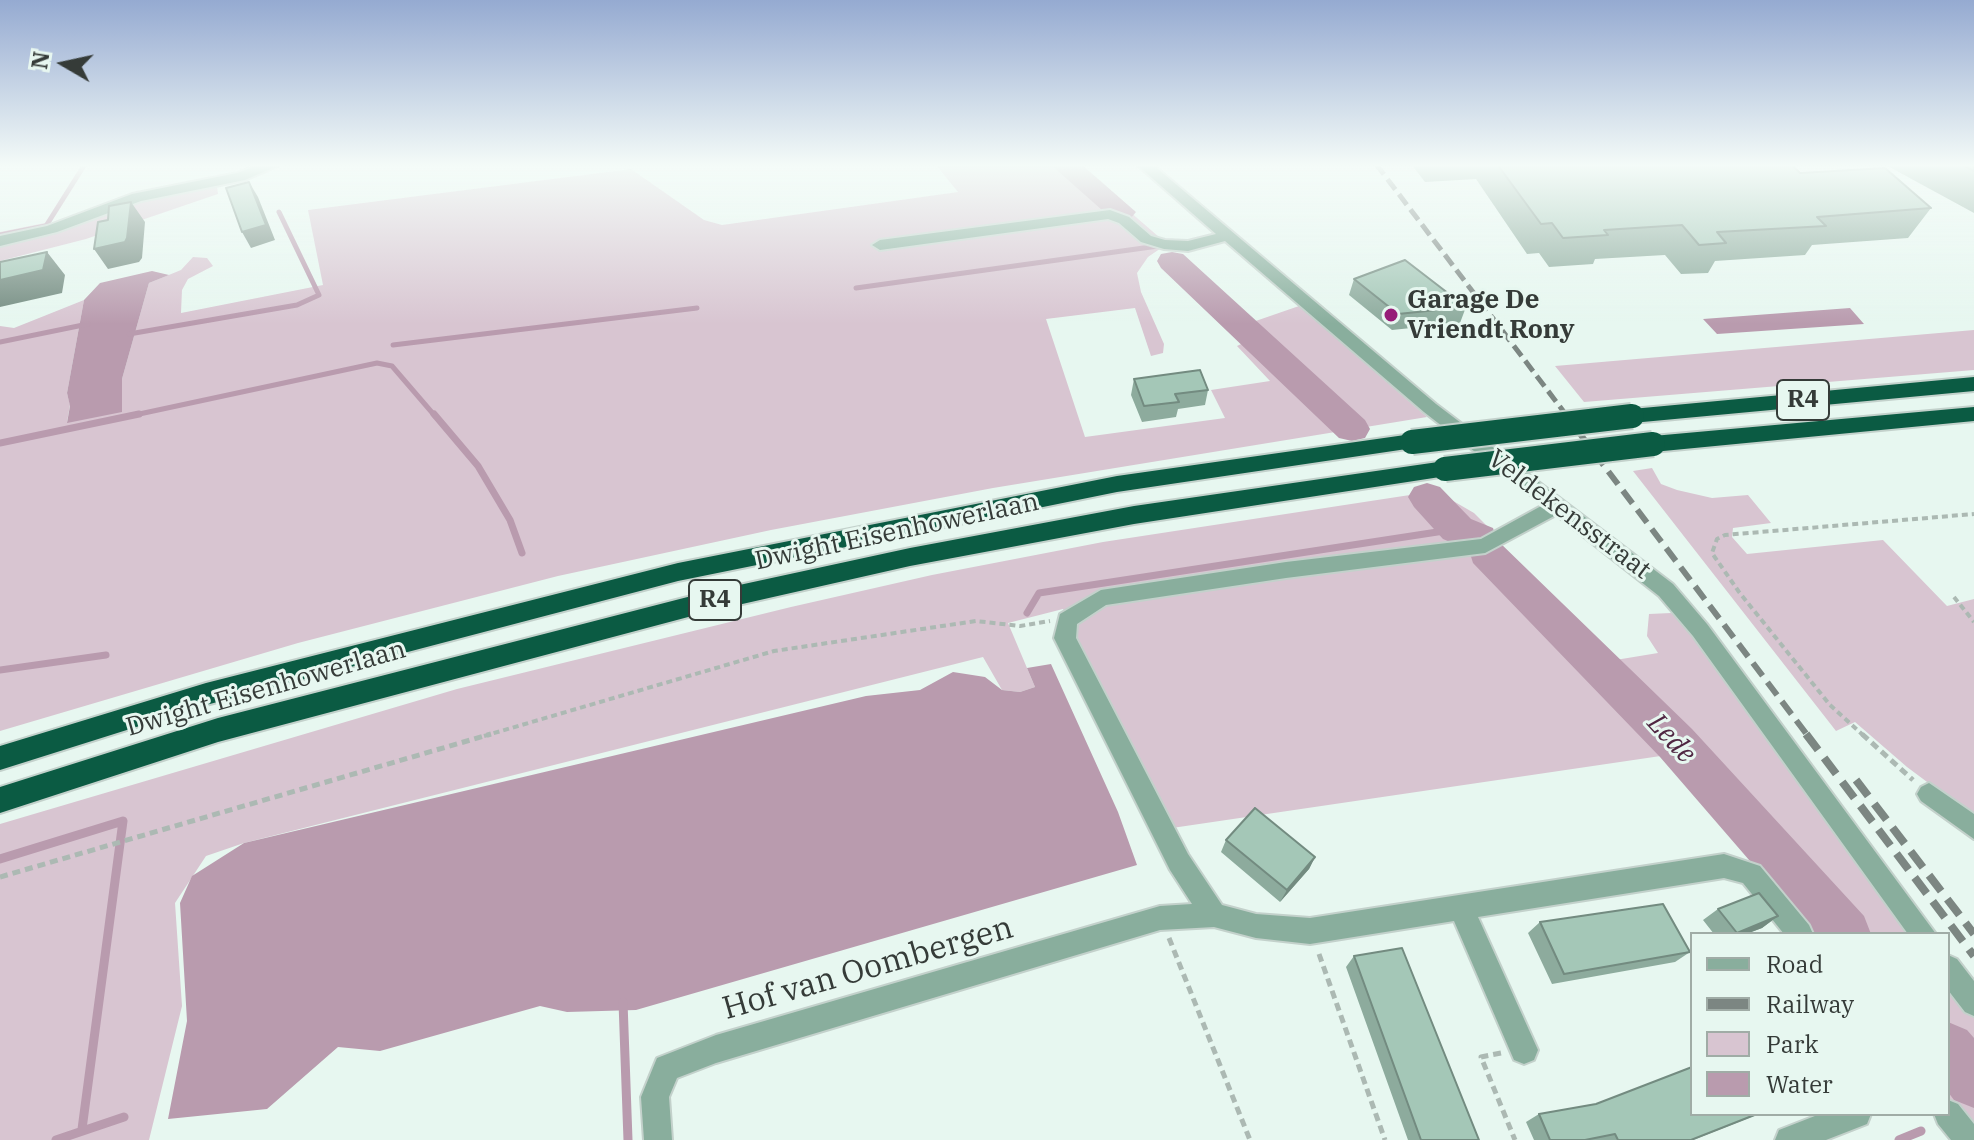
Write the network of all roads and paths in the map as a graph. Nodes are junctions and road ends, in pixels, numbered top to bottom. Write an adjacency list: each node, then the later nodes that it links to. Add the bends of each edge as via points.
1 (83, 217): 6 (street)
2 (1086, 217): 7 (street)
3 (1117, 217): 5 (street, via 1146,239 1164,244 1188,246)
4 (1205, 217): 5 (street, Veldekensstraat)
5 (1227, 236): 10 (street, Veldekensstraat, via 1430,408)
6 (0, 241)
7 (880, 245)
8 (1974, 384): 15 (highway, Dwight Eisenhowerlaan / R4, bridge, via 1632,416 1117,484 678,572 206,694)
9 (1974, 414): 17 (highway, Dwight Eisenhowerlaan / R4, bridge, via 1445,469 1134,515 910,557 707,602 218,730)
10 (1557, 506): 13 (street, via 1485,546 1101,598); 25 (street, Veldekensstraat, via 1675,600)
11 (1974, 514): 16 (path, via 1725,535 1717,539 1712,553 1830,705)
12 (1954, 597): 14 (path)
13 (1067, 620): 19 (path, via 1020,626 976,621 774,651); 21 (street, via 1065,638 1179,862)
14 (1974, 622)
15 (0, 758)
16 (1929, 794): 18 (street)
17 (0, 800)
18 (1974, 828)
19 (0, 877)
20 (1461, 908): 23 (street); 24 (street, via 1724,866 1751,874); 28 (street)
21 (1214, 915): 22 (street); 23 (street)
22 (1160, 918): 31 (street, Hof van Oombergen, via 667,1068 655,1097); 32 (path)
23 (1310, 931): 33 (path)
24 (1798, 932)
25 (1922, 932)
26 (1950, 971): 27 (street)
27 (1974, 1003)
28 (1524, 1050): 34 (path, via 1481,1057)
29 (1852, 1116): 35 (street)
30 (1950, 1116): 36 (street)
31 (658, 1140)
32 (1250, 1140)
33 (1385, 1140)
34 (1515, 1140)
35 (1789, 1140)
36 (1969, 1140)

